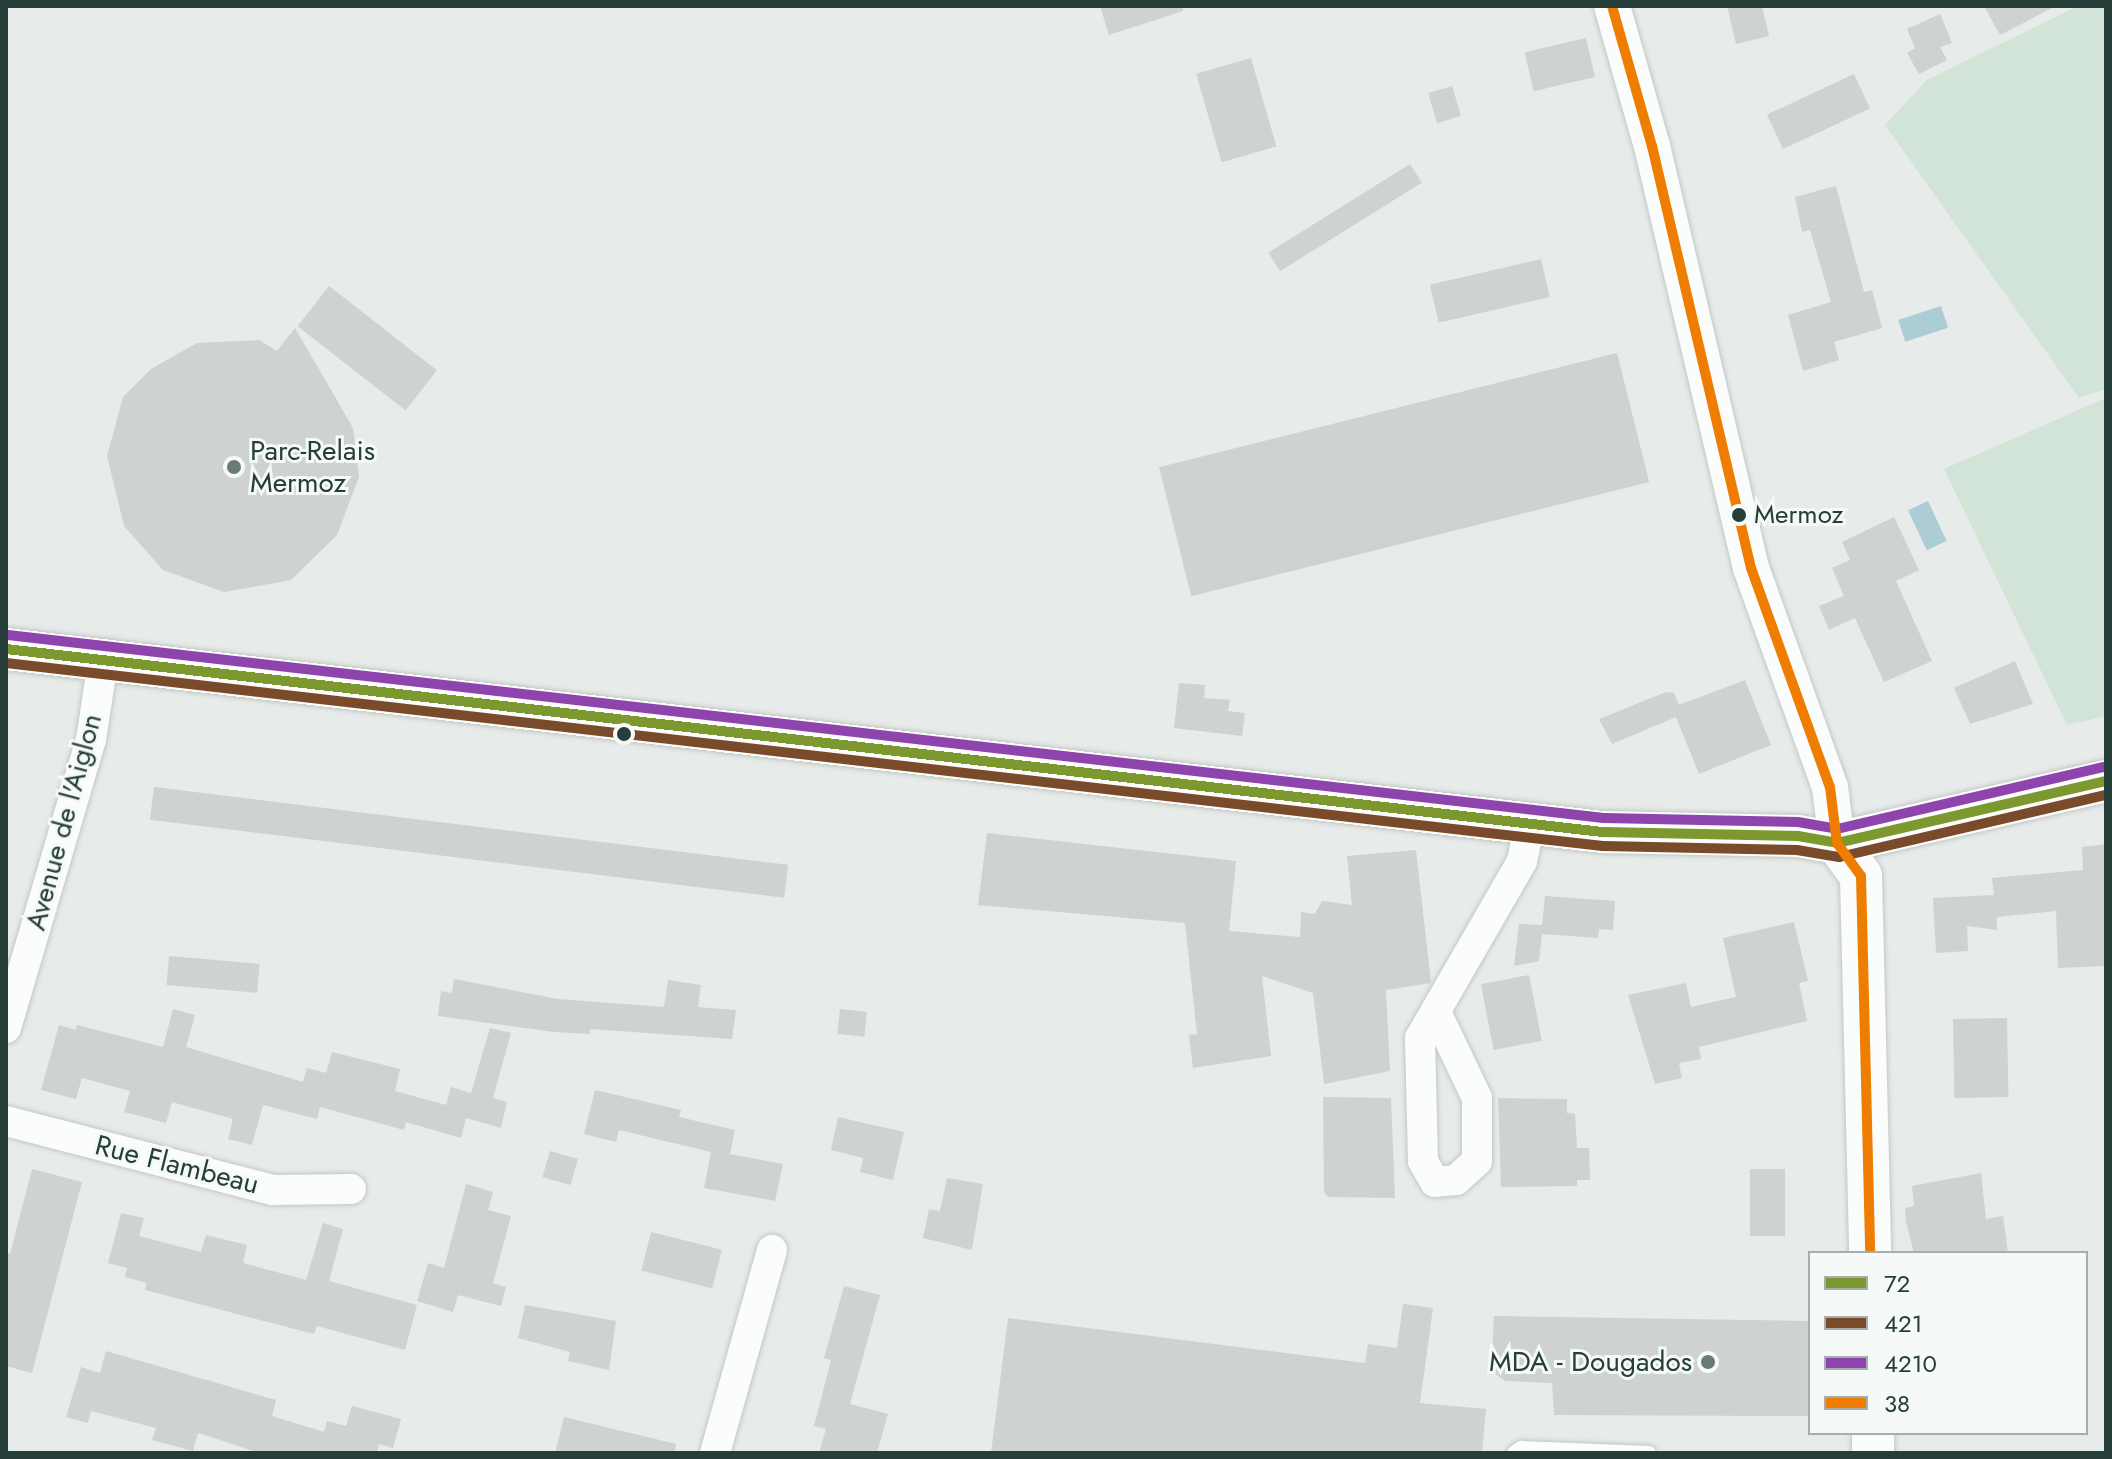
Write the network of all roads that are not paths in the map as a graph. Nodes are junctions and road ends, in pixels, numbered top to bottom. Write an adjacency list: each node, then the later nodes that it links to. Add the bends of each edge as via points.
1 (1612, 6): 6 (street, via 1652,146 1751,568 1830,787)
2 (6, 649): 3 (main road)
3 (103, 661): 5 (main road); 8 (street, Avenue de l'Aiglon, via 91,740)
4 (2106, 781): 6 (main road)
5 (1530, 823): 6 (main road, via 1603,832 1798,836); 7 (street, via 1522,861)
6 (1837, 843): 12 (main road, via 1861,876)
7 (1436, 1012): 7 (street, via 1420,1038 1423,1161 1435,1182 1456,1180 1477,1161 1477,1098)
8 (6, 1028)
9 (6, 1121): 10 (street, Rue Flambeau, via 273,1190)
10 (351, 1189)
11 (772, 1250): 13 (street)
12 (1870, 1251)
13 (715, 1453)
14 (1514, 1453): 15 (lane, via 1521,1448)
15 (1649, 1453)

